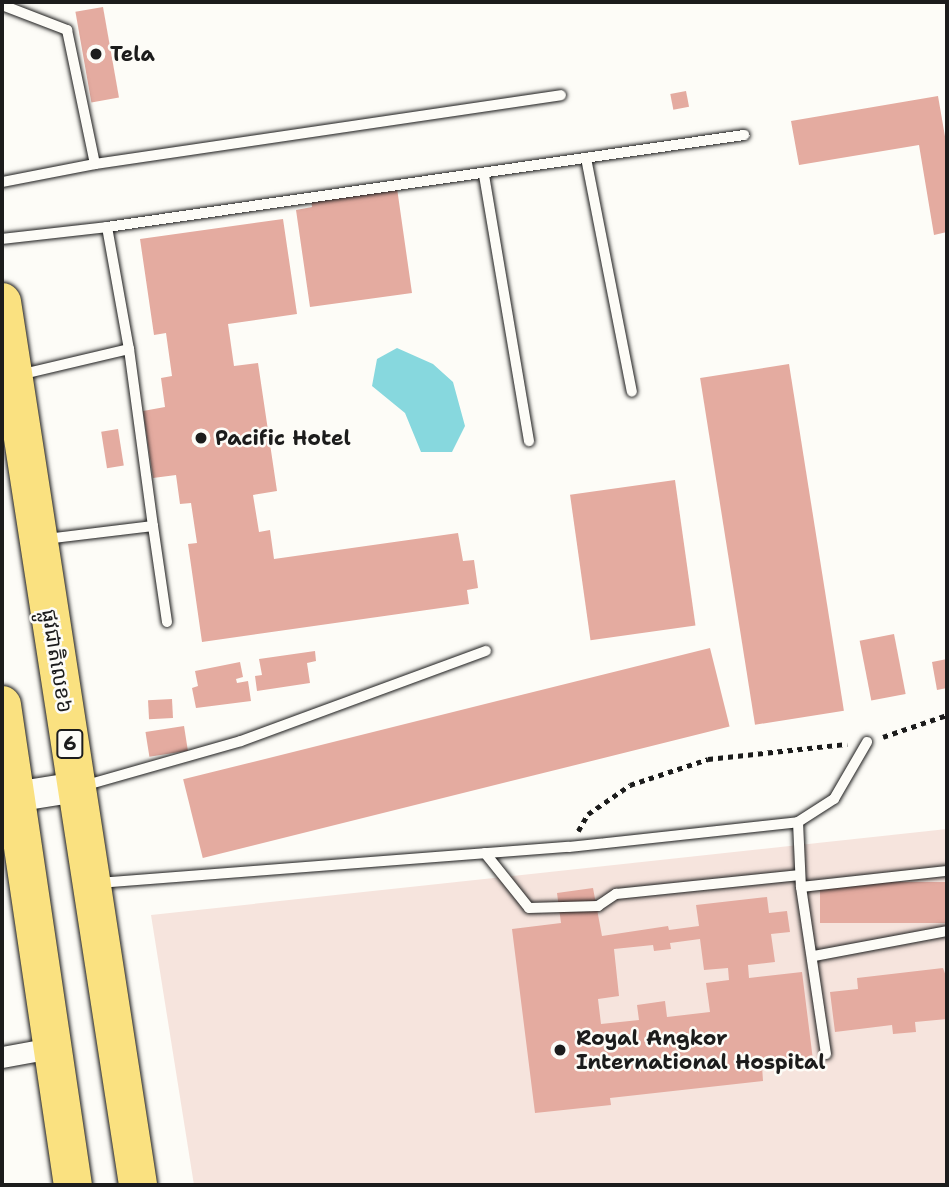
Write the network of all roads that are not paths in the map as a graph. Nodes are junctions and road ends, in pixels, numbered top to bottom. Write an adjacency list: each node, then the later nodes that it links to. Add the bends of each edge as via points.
1 (2, 5): 5 (lane, via 67,30)
2 (561, 95): 5 (lane)
3 (744, 135): 4 (lane)
4 (586, 158): 6 (lane); 13 (lane)
5 (95, 164): 7 (lane)
6 (484, 175): 8 (lane); 14 (lane)
7 (2, 182)
8 (107, 227): 9 (lane); 11 (lane)
9 (2, 239)
10 (2, 302): 12 (highway, ផ្លូវជាតិលេខ៦ / 6)
11 (129, 349): 12 (lane); 15 (lane)
12 (13, 376): 16 (highway, ផ្លូវជាតិលេខ៦ / 6)
13 (632, 392)
14 (529, 441)
15 (153, 526): 16 (lane); 17 (lane)
16 (38, 539): 21 (highway, ផ្លូវជាតិលេខ៦ / 6)
17 (167, 622)
18 (486, 651): 21 (lane, via 229,745)
19 (2, 705): 22 (highway)
20 (867, 742): 23 (lane, via 834,799)
21 (77, 787): 22 (street); 27 (highway, ផ្លូវជាតិលេខ៦ / 6)
22 (9, 798): 31 (highway)
23 (798, 822): 24 (lane); 26 (lane)
24 (485, 853): 26 (lane, via 529,908 598,906 616,894); 27 (lane)
25 (947, 871): 28 (lane)
26 (800, 875): 28 (lane)
27 (92, 883): 35 (highway, ផ្លូវជាតិលេខ៦ / 6)
28 (801, 887): 30 (lane)
29 (947, 931): 30 (lane)
30 (814, 956): 32 (lane)
31 (51, 1048): 33 (street); 34 (highway)
32 (826, 1054)
33 (2, 1057)
34 (73, 1185)
35 (138, 1185)

